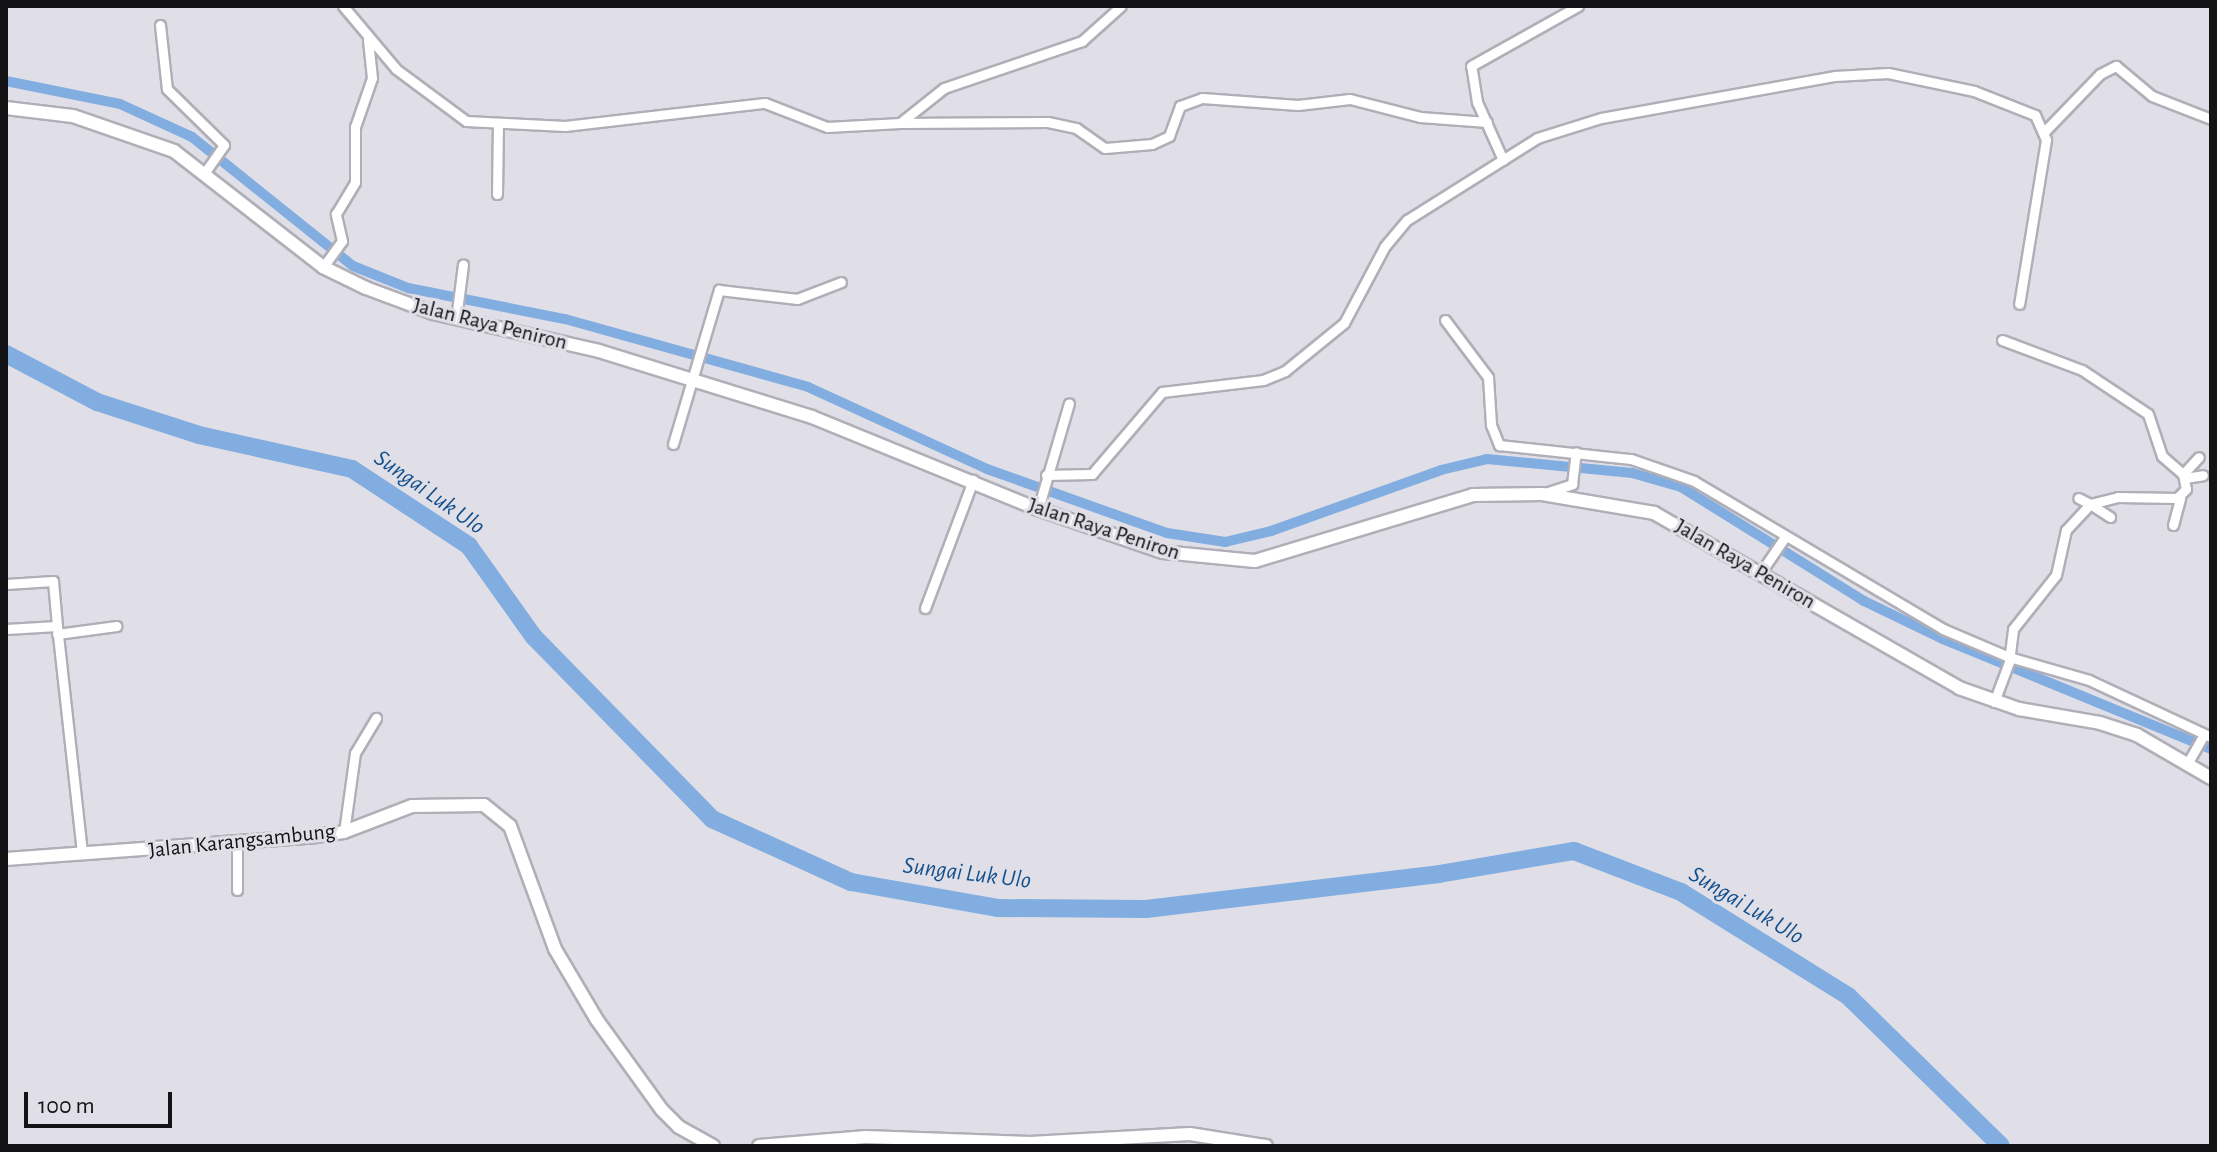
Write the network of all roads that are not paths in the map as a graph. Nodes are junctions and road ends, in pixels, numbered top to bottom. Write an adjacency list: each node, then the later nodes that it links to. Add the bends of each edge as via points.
1 (343, 6): 5 (street)
2 (1121, 6): 9 (street, via 1082,41 944,88)
3 (1578, 6): 8 (street, via 1472,63 1470,82)
4 (160, 25): 13 (street, via 167,89 219,139 222,150)
5 (368, 38): 10 (street, via 440,106 466,121); 16 (street, via 372,80 355,127 355,182 335,217 341,242)
6 (6, 108): 13 (main road, Jalan Raya Peniron, via 73,116 146,138)
7 (2211, 119): 11 (street, via 2152,96 2116,66 2100,74)
8 (1487, 122): 9 (street, via 1420,117 1350,99 1298,105 1202,98 1180,106 1169,136 1152,144 1105,148 1076,128 1048,122); 12 (street)
9 (900, 123): 10 (street, via 822,127 765,103 607,123)
10 (498, 126): 14 (street)
11 (2045, 131): 12 (street, via 2028,109 1974,91 1880,73 1601,118 1537,138); 18 (street)
12 (1503, 160): 29 (street, via 1407,220 1385,246 1344,323 1285,371 1263,380 1162,392 1092,474)
13 (209, 167): 16 (main road, Jalan Raya Peniron)
14 (497, 194)
15 (463, 264): 19 (street)
16 (323, 267): 19 (main road, Jalan Raya Peniron, via 366,288)
17 (841, 282): 22 (street, via 797,299 721,288)
18 (2019, 304)
19 (457, 313): 22 (main road, Jalan Raya Peniron)
20 (1445, 320): 25 (street, via 1488,377 1495,440 1508,448)
21 (2002, 340): 28 (street, via 2082,370 2132,401 2148,414 2162,456)
22 (693, 378): 24 (street); 30 (main road, Jalan Raya Peniron, via 875,439)
23 (1069, 403): 29 (street)
24 (673, 444)
25 (1576, 456): 31 (street, via 1574,481); 38 (street, via 1631,459 1694,481)
26 (2199, 457): 28 (street)
27 (2203, 475): 28 (street)
28 (2184, 476): 33 (street)
29 (1046, 477): 35 (street)
30 (973, 480): 35 (main road, Jalan Raya Peniron); 41 (street)
31 (1542, 494): 35 (main road, Jalan Raya Peniron, via 1473,495 1434,503 1255,561 1163,552); 39 (main road, Jalan Raya Peniron, via 1654,513)
32 (2078, 498): 34 (street)
33 (2180, 498): 34 (street, via 2118,497); 37 (street)
34 (2090, 504): 36 (street); 45 (street, via 2066,530 2056,575 2013,629)
35 (1038, 509)
36 (2110, 517)
37 (2173, 525)
38 (1783, 540): 39 (street); 45 (street, via 1943,629)
39 (1761, 572): 46 (main road, Jalan Raya Peniron, via 1959,688)
40 (6, 584): 44 (street, via 53,581)
41 (925, 608)
42 (116, 626): 44 (street)
43 (6, 629): 44 (street)
44 (57, 630): 53 (street)
45 (2009, 659): 46 (street); 48 (street, via 2089,680)
46 (1994, 702): 49 (main road, Jalan Raya Peniron, via 2100,723)
47 (376, 718): 51 (street, via 355,753)
48 (2206, 737): 49 (street)
49 (2189, 761): 50 (main road, Jalan Raya Peniron)
50 (2211, 778)
51 (344, 832): 52 (main road, Jalan Karangsambung); 56 (main road, Jalan Karangsambung, via 412,806 455,802 495,810 516,841 555,949 597,1020 662,1110)
52 (237, 845): 53 (main road, Jalan Karangsambung); 55 (street)
53 (82, 852): 54 (main road, Jalan Karangsambung)
54 (6, 859)
55 (237, 890)
56 (713, 1146)
57 (759, 1146): 58 (main road, via 866,1137 1030,1143 1190,1134)
58 (1266, 1146)

